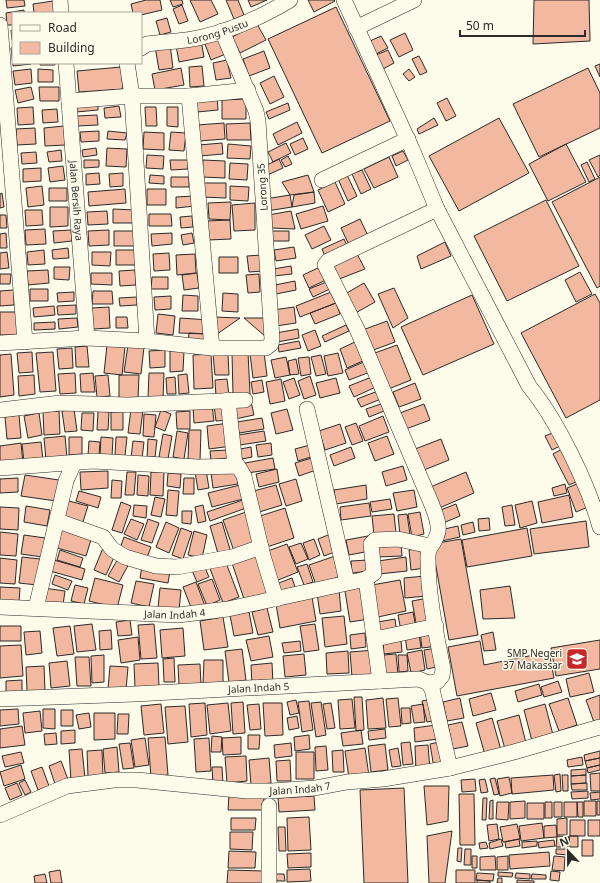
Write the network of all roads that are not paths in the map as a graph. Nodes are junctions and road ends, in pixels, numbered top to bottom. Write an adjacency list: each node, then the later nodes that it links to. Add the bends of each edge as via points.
1 (60, 0): 5 (street)
2 (290, 0): 8 (street, Lorong Pustu)
3 (344, 0): 7 (street)
4 (414, 0): 7 (street)
5 (61, 12)
6 (0, 25): 21 (street)
7 (356, 28): 16 (street)
8 (222, 31): 9 (street, Lorong Pustu, via 201,38 147,44); 12 (street, Lorong 35)
9 (142, 47)
10 (66, 64): 15 (street, Jalan Bersih Raya)
11 (127, 64): 13 (street)
12 (248, 90): 14 (street); 23 (street, Lorong 35, via 258,121 272,339 266,348)
13 (132, 96): 14 (street); 15 (street); 20 (street)
14 (189, 96): 23 (street)
15 (69, 101): 19 (street, Jalan Bersih Raya)
16 (408, 139): 17 (street); 18 (street)
17 (322, 180)
18 (437, 209): 32 (street, via 529,386 542,401 575,463 595,508); 33 (street, via 328,260 325,265 432,506 438,535)
19 (87, 338): 20 (street); 21 (street)
20 (148, 341): 23 (street)
21 (25, 342): 22 (street)
22 (0, 343)
23 (212, 348)
24 (228, 400): 25 (street); 27 (street, via 128,405 60,403); 29 (street)
25 (245, 400)
26 (307, 409): 36 (street)
27 (0, 410)
28 (74, 463): 29 (street, via 121,462 198,467); 30 (street); 31 (street, via 66,481)
29 (235, 465): 34 (street, via 244,476)
30 (0, 468)
31 (58, 521): 34 (street, via 103,537 112,548 125,557 156,566 176,567 232,557); 39 (street)
32 (600, 527)
33 (430, 546): 35 (street, via 398,539 375,540 371,544 374,573); 40 (street, via 428,572)
34 (261, 548): 37 (street)
35 (366, 579): 36 (street, Jalan Indah 4); 41 (street)
36 (347, 582): 37 (street, Jalan Indah 4)
37 (276, 599): 39 (street, Jalan Indah 4, via 178,615)
38 (0, 607): 39 (street, Jalan Indah 4)
39 (36, 608)
40 (436, 626): 41 (street); 43 (street, via 443,669 442,676 436,682)
41 (375, 639): 42 (street)
42 (380, 681): 43 (street, Jalan Indah 5, via 419,679); 44 (street, Jalan Indah 5)
43 (428, 683): 46 (street, via 432,688)
44 (0, 699)
45 (600, 727): 46 (street, Jalan Indah 7)
46 (450, 768): 48 (street, Jalan Indah 7, via 315,788 271,791 137,780 85,783 67,786)
47 (269, 806): 49 (street)
48 (1, 811)
49 (269, 883)

